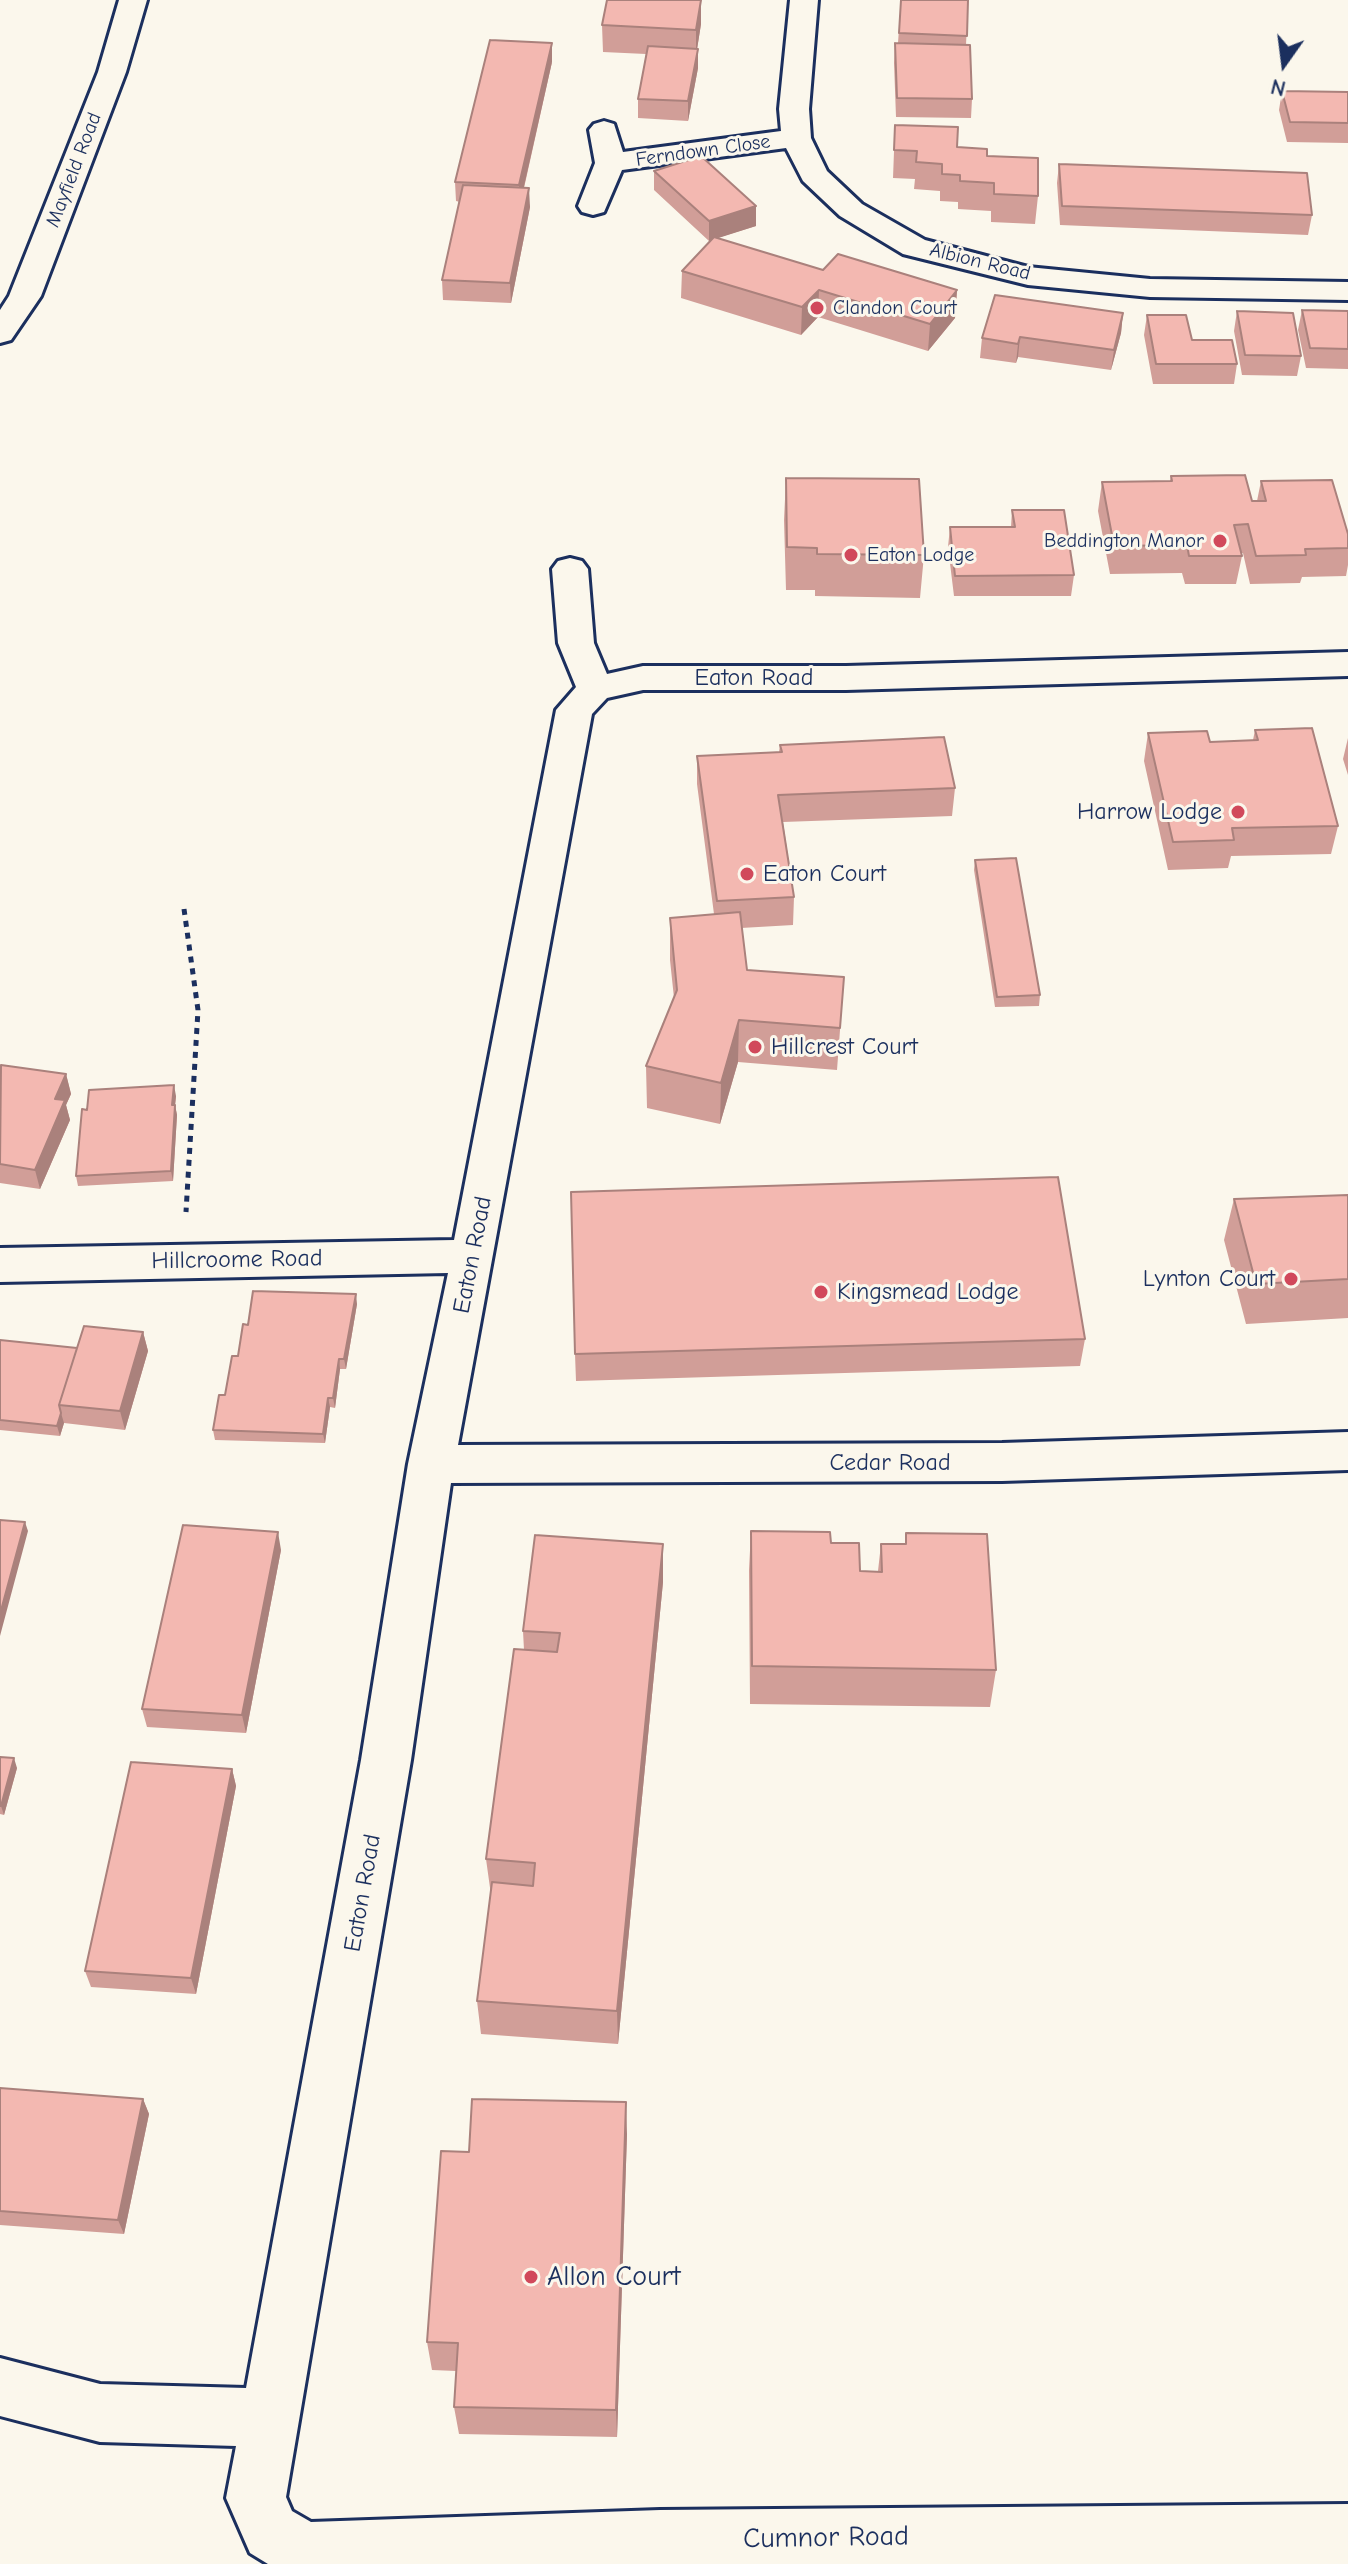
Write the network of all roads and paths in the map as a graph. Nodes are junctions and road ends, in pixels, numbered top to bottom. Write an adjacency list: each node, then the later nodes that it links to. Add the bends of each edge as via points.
1 (133, 0): 8 (street, Mayfield Road, via 112,72 31,282)
2 (804, 0): 4 (street, Albion Road)
3 (604, 130): 5 (street, Ferndown Close)
4 (796, 138): 5 (street, Ferndown Close); 7 (street, Albion Road, via 814,175 851,210 914,247 1028,276 1150,288)
5 (610, 163): 6 (street, Ferndown Close)
6 (593, 206)
7 (1348, 291)
8 (0, 333)
9 (570, 569): 11 (street, via 576,643)
10 (1348, 664): 11 (street, Eaton Road, via 846,678 643,678)
11 (595, 689): 13 (street, Eaton Road, via 574,710)
12 (184, 909): 14 (path, via 198,1010)
13 (473, 1256): 14 (street, Hillcroome Road); 17 (street, Eaton Road)
14 (183, 1261): 15 (street, Hillcroome Road)
15 (0, 1265)
16 (1348, 1451): 17 (street, Cedar Road, via 1002,1462)
17 (431, 1464): 19 (street, Eaton Road, via 386,1760)
18 (0, 2387): 19 (street, via 100,2413)
19 (272, 2418): 21 (street, Eaton Road, via 256,2498 271,2532)
20 (1348, 2534): 21 (street, Cumnor Road, via 660,2540)
21 (305, 2552)

